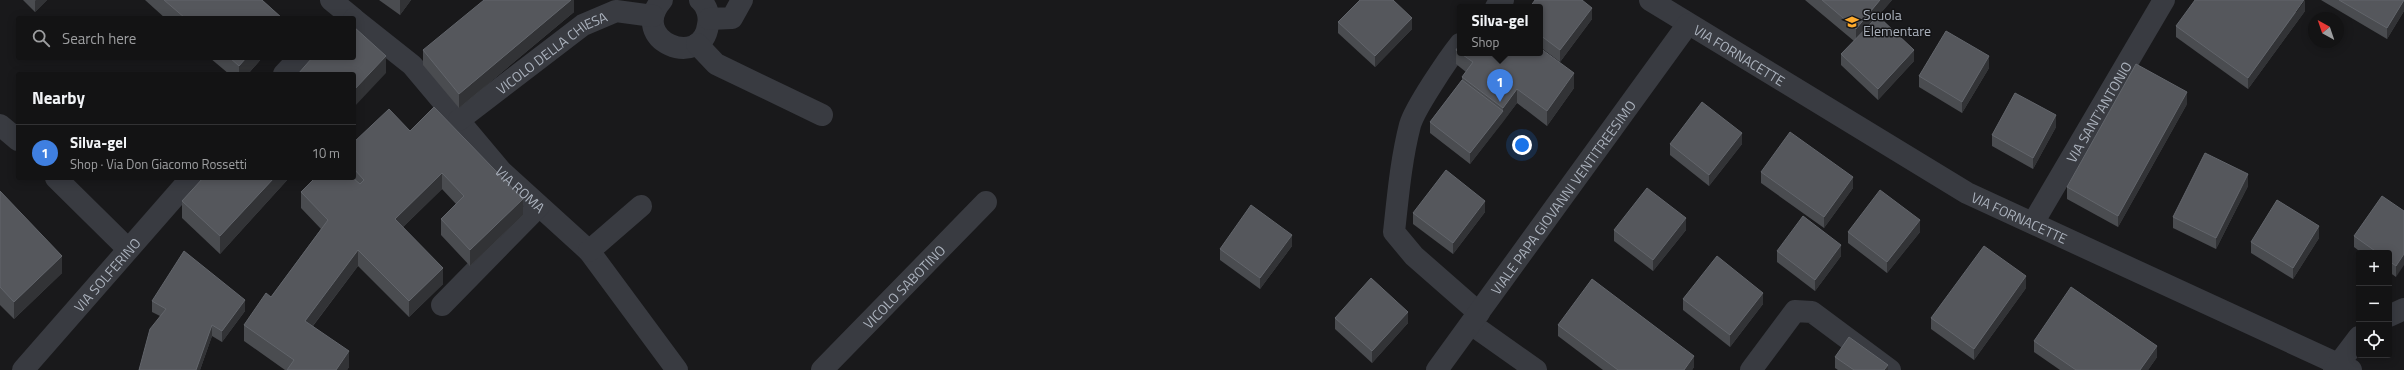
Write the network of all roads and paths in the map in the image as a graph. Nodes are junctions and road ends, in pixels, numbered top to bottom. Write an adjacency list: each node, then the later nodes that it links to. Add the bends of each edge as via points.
1 (700, 0): 6 (street, via 707,10)
2 (742, 0): 6 (street, via 732,18)
3 (1650, 0): 8 (street, VIA FORNACETTE)
4 (2164, 0): 22 (street, VIA SANT'ANTONIO)
5 (658, 8): 9 (street, via 656,34 670,46 684,48); 14 (street, VICOLO DELLA CHIESA, via 616,11 583,25)
6 (709, 19): 9 (street, via 708,29)
7 (356, 23): 14 (street, VIA ROMA, via 412,64)
8 (1688, 24): 22 (street, VIA FORNACETTE, via 1966,193); 28 (street, VIALE PAPA GIOVANNI VENTITREESIMO)
9 (697, 44): 13 (street, via 716,64)
10 (1457, 48): 28 (street, via 1432,85 1411,124 1400,173 1394,232)
11 (296, 60): 12 (street)
12 (286, 72)
13 (822, 115)
14 (459, 120): 20 (street, VIA ROMA, via 502,172)
15 (0, 125): 16 (street)
16 (16, 138)
17 (58, 180): 23 (street)
18 (189, 180): 23 (street, VIA SOLFERINO)
19 (986, 202): 33 (street, VICOLO SABOTINO)
20 (539, 206): 24 (street, VIA ROMA); 25 (street)
21 (641, 206): 24 (street)
22 (2033, 223): 30 (street, VIA FORNACETTE)
23 (128, 248): 31 (street, VIA SOLFERINO)
24 (589, 251): 32 (street, VIA ROMA)
25 (442, 305)
26 (2404, 309): 27 (street)
27 (2392, 315)
28 (1475, 318): 34 (street, VIALE PAPA GIOVANNI VENTITREESIMO); 35 (street)
29 (2356, 343): 30 (street, VIA FORNACETTE)
30 (2341, 368)
31 (23, 370)
32 (676, 370)
33 (822, 370)
34 (1437, 370)
35 (1536, 370)
36 (1751, 370): 37 (street, via 1795,311 1812,312)
37 (1890, 370)

